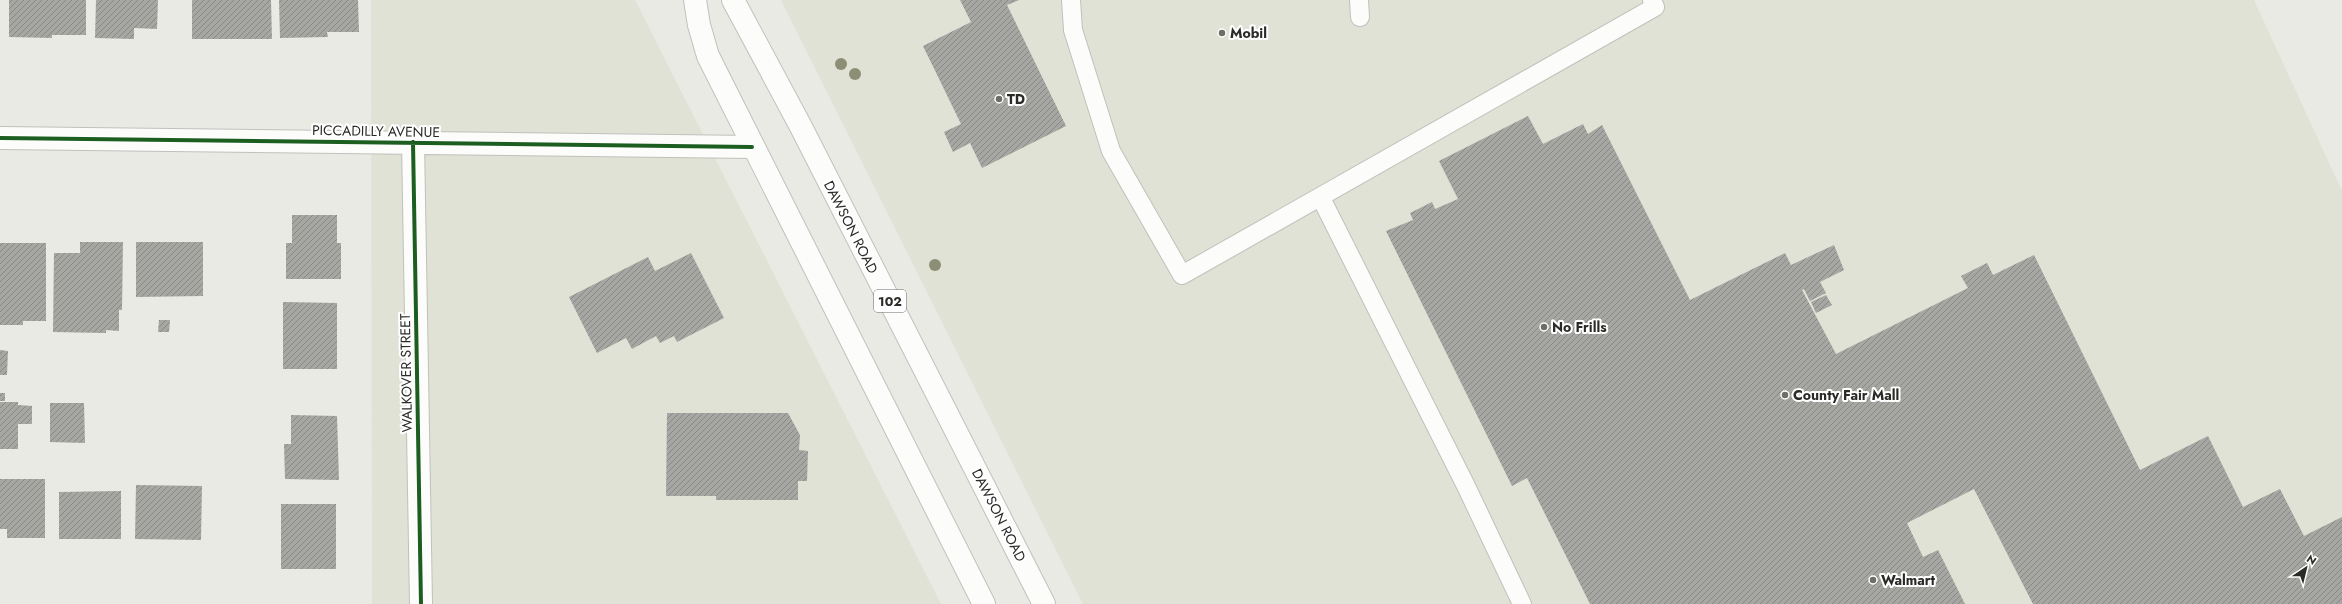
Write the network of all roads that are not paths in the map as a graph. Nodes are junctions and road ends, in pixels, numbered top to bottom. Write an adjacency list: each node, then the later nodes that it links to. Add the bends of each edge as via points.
1 (695, 0): 7 (main road, via 708,56)
2 (733, 0): 11 (main road, DAWSON ROAD / 102)
3 (1071, 0): 8 (lane, via 1073,30 1111,151 1182,275)
4 (1652, 0): 8 (lane, via 1655,7)
5 (0, 138): 6 (main road, PICCADILLY AVENUE)
6 (413, 142): 7 (main road, PICCADILLY AVENUE); 9 (main road, WALKOVER STREET)
7 (752, 147): 10 (main road)
8 (1320, 198): 12 (lane, via 1466,486)
9 (421, 604)
10 (984, 604)
11 (1044, 604)
12 (1522, 604)

